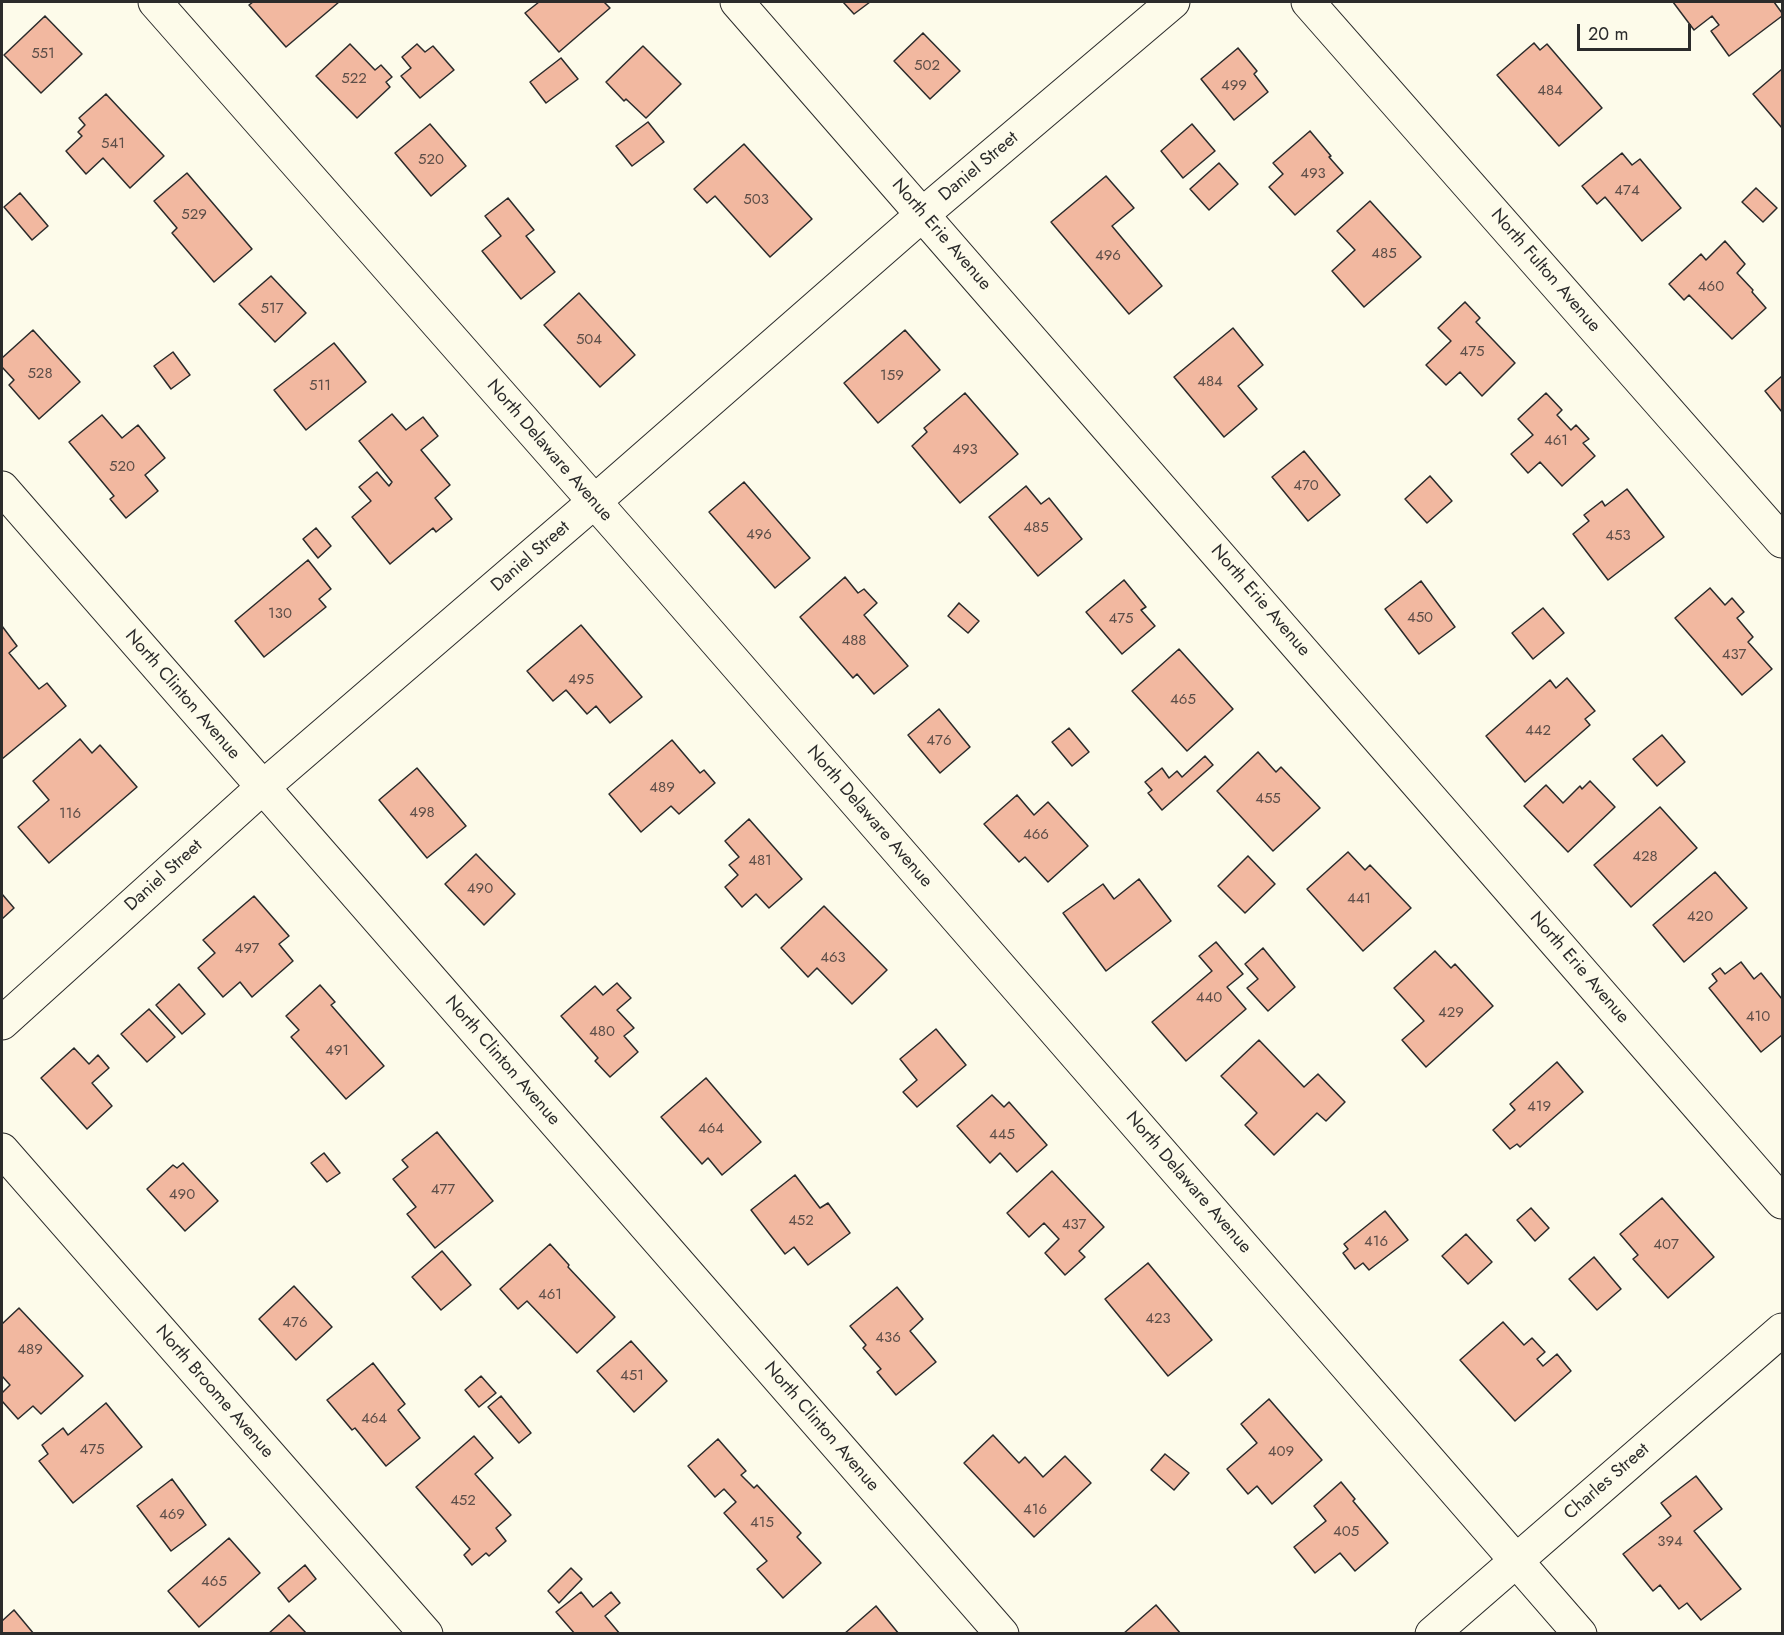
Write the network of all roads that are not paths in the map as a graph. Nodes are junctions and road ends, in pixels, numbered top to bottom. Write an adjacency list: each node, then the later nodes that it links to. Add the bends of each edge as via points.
1 (155, 2): 7 (street, North Delaware Avenue)
2 (737, 2): 5 (street, North Erie Avenue)
3 (1173, 2): 5 (street, Daniel Street)
4 (1308, 2): 8 (street, North Fulton Avenue)
5 (923, 214): 7 (street, Daniel Street); 12 (street, North Erie Avenue)
6 (2, 488): 9 (street, North Clinton Avenue)
7 (594, 502): 9 (street, Daniel Street); 14 (street, North Delaware Avenue)
8 (1782, 541)
9 (263, 787): 10 (street, Daniel Street); 16 (street, North Clinton Avenue)
10 (2, 1023)
11 (2, 1150): 15 (street, North Broome Avenue)
12 (1782, 1202)
13 (1782, 1330): 14 (street, Charles Street)
14 (1516, 1560): 17 (street, Charles Street); 18 (street, North Delaware Avenue)
15 (426, 1634)
16 (1002, 1634)
17 (1432, 1634)
18 (1581, 1634)

